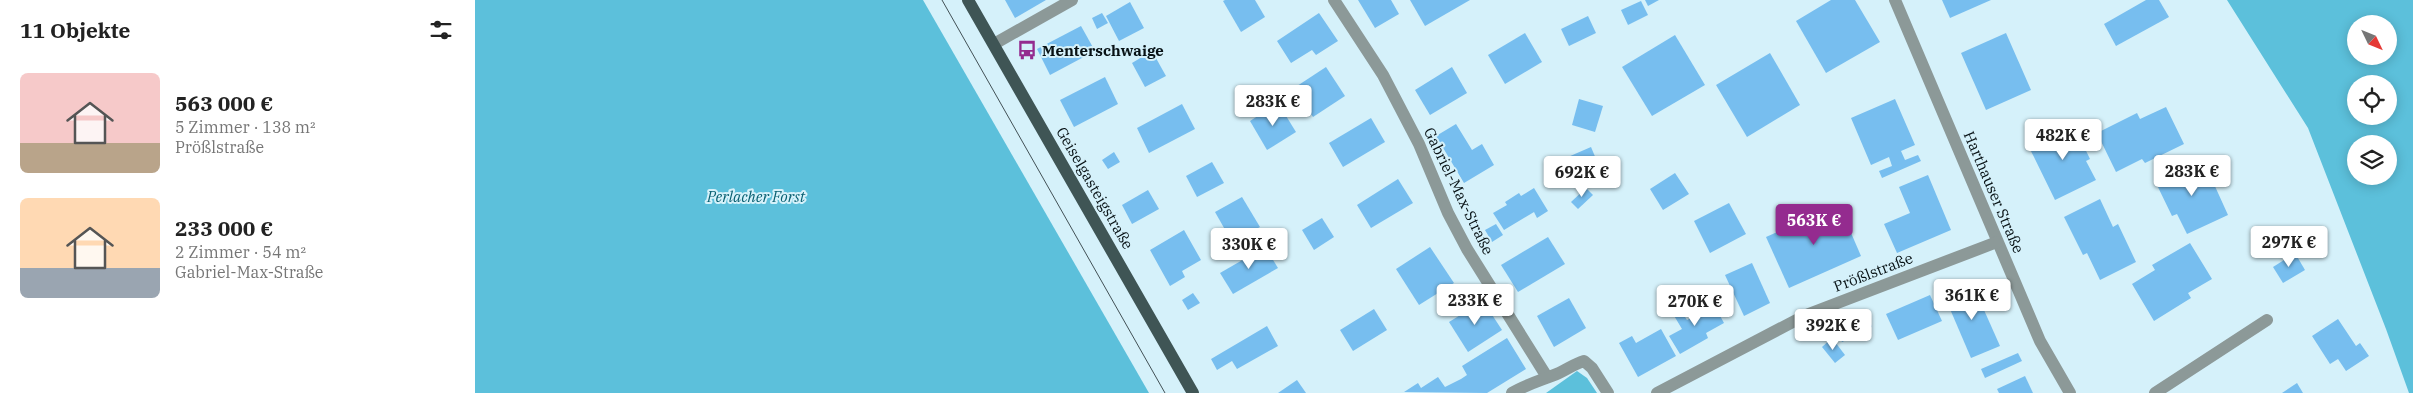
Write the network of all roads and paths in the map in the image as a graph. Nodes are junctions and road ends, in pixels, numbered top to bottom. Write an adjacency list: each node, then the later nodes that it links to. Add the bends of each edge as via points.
1 (968, 0): 5 (main road, Geiselgasteigstraße)
2 (1072, 0): 5 (street)
3 (1334, 0): 8 (street, Gabriel-Max-Straße, via 1383,75 1467,249)
4 (1895, 0): 6 (street, Harthauser Straße)
5 (994, 44): 10 (main road, Geiselgasteigstraße)
6 (1997, 242): 14 (street, Prößlstraße, via 1806,315); 15 (street, Harthauser Straße, via 2040,341)
7 (2267, 320): 16 (street)
8 (1547, 377): 9 (street); 13 (street, via 1583,361 1592,368)
9 (1534, 382): 11 (street); 12 (street)
10 (1193, 393)
11 (1511, 393)
12 (1541, 393)
13 (1608, 393)
14 (1657, 393)
15 (2070, 393)
16 (2155, 393)

